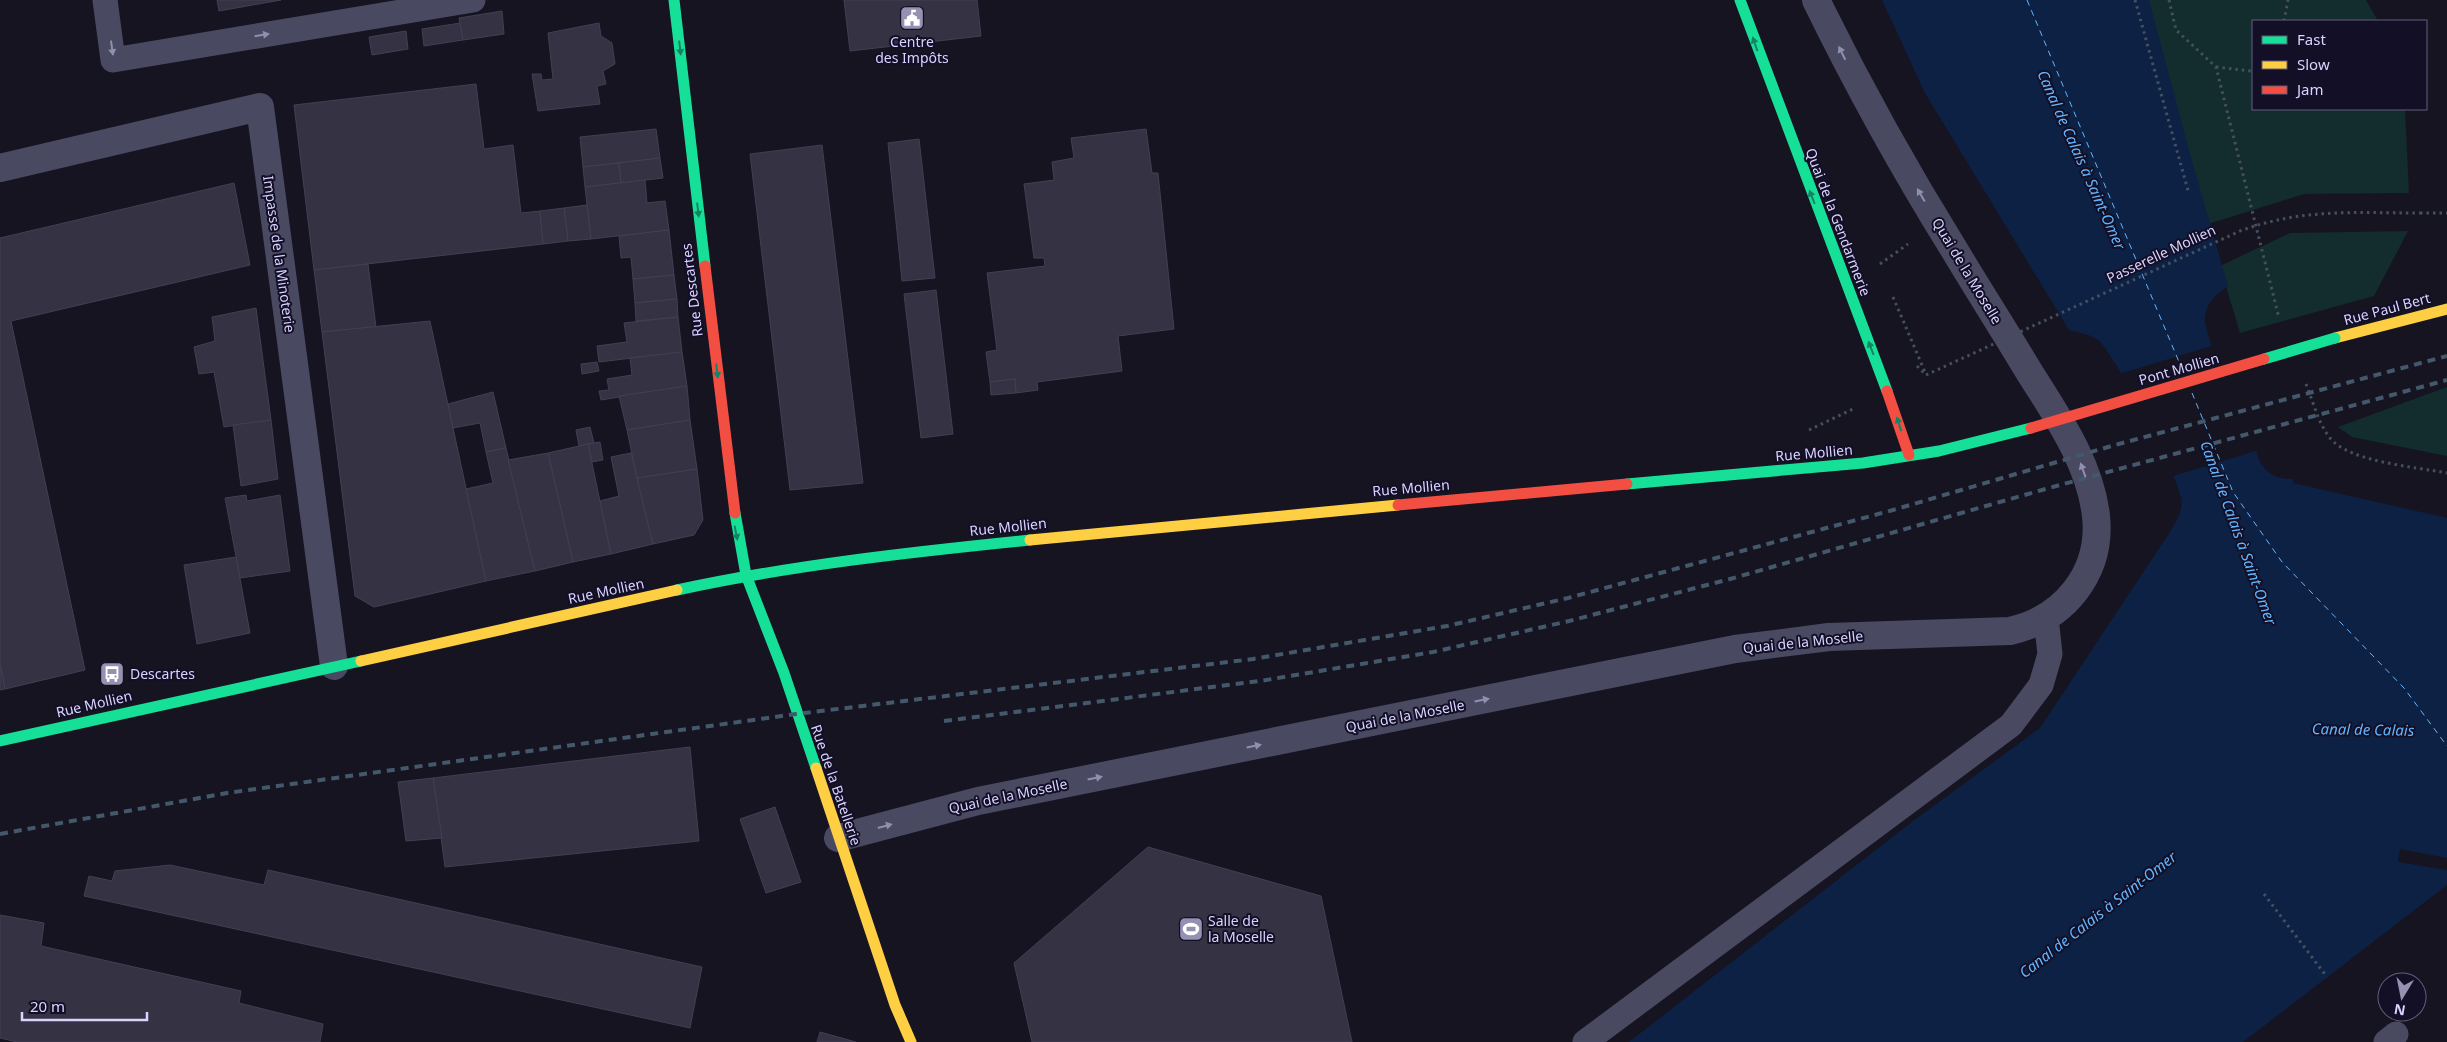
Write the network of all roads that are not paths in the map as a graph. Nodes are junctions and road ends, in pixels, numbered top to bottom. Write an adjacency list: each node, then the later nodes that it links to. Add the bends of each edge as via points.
1 (104, 0): 2 (lane, one-way to 2, via 113,60)
2 (473, 0)
3 (674, 0): 11 (street, Rue Descartes, one-way to 11, via 730,492)
4 (1740, 0): 10 (street, Quai de la Gendarmerie, one-way to 4, via 1766,78)
5 (1816, 0): 12 (street, Quai de la Moselle, one-way to 5, via 2080,587 2095,543 2096,517 2082,467 2071,440 1875,117)
6 (0, 168): 13 (street, Impasse de la Minoterie, via 260,107)
7 (2447, 309): 8 (street, Rue Paul Bert)
8 (2335, 338): 9 (street, Pont Mollien, bridge)
9 (2031, 428): 10 (street, Rue Mollien, via 1939,451)
10 (1909, 455): 11 (street, Rue Mollien, via 1834,467 1372,506 940,549)
11 (746, 575): 13 (street, Rue Mollien); 15 (street, Rue de la Batellerie, via 784,673)
12 (2046, 618): 15 (street, Quai de la Moselle, one-way to 12, via 978,801 1735,649 1829,637 2010,631); 19 (lane, via 2050,654 2041,685 2011,725)
13 (334, 666): 14 (street, Rue Mollien)
14 (0, 741)
15 (838, 838): 16 (street, Rue de la Batellerie)
16 (895, 1005): 17 (street, Rue de la Batellerie); 18 (street, Rue de la Batellerie)
17 (900, 1042)
18 (911, 1042)
19 (1585, 1042)

